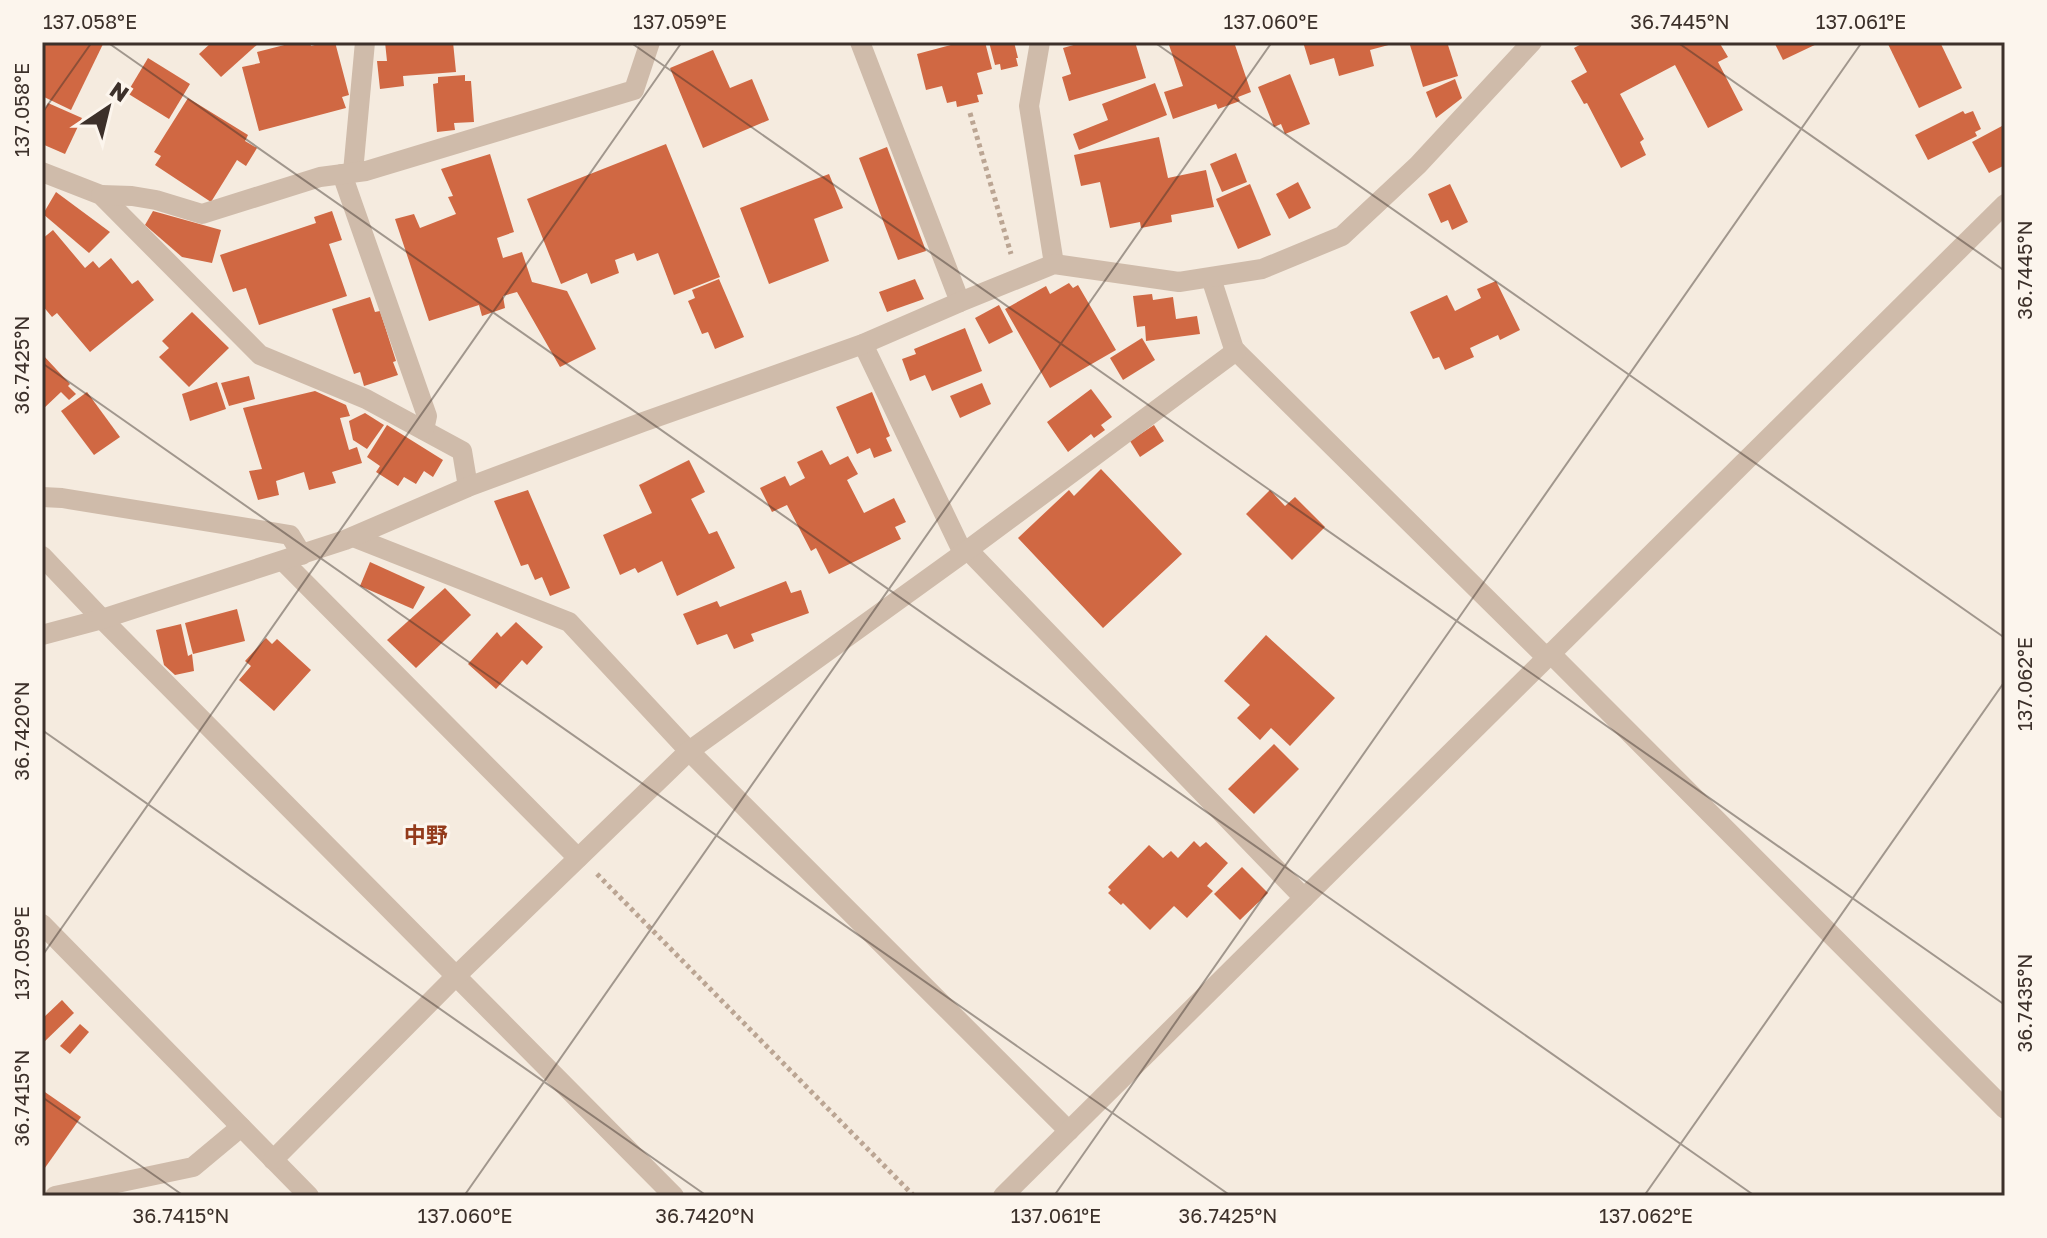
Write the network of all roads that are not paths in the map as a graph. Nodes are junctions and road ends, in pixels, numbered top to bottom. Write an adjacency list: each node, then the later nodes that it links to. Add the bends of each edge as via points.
1 (365, 42): 7 (street)
2 (650, 42): 7 (street, via 634,90)
3 (860, 42): 12 (street)
4 (1040, 42): 10 (street, via 1029,106)
5 (1532, 42): 11 (street, via 1418,165 1342,236 1262,269)
6 (42, 172): 8 (street)
7 (348, 173): 8 (street, via 202,214 156,200); 15 (street, via 427,416)
8 (101, 195): 15 (street, via 260,355 366,399)
9 (2005, 204): 24 (street)
10 (1054, 264): 11 (street, via 1179,282); 12 (street)
11 (1211, 278): 14 (street)
12 (960, 302): 13 (street)
13 (863, 344): 16 (street); 19 (street)
14 (1236, 351): 19 (street); 24 (street)
15 (424, 430): 16 (street, via 462,451)
16 (468, 487): 18 (street)
17 (42, 497): 21 (street, via 290,535)
18 (349, 538): 21 (street); 25 (street, via 569,622)
19 (965, 551): 25 (street); 27 (street)
20 (42, 556): 22 (street)
21 (293, 558): 22 (street); 26 (street)
22 (102, 619): 23 (street); 29 (street)
23 (42, 635)
24 (1548, 655): 27 (street); 30 (street)
25 (689, 751): 26 (street); 32 (street)
26 (579, 857): 29 (street)
27 (1304, 898): 32 (street)
28 (42, 924): 31 (street)
29 (456, 976): 33 (street); 36 (street)
30 (2005, 1109)
31 (241, 1127): 33 (street); 34 (street, via 193,1167)
32 (1069, 1131): 37 (street)
33 (273, 1160): 35 (street)
34 (55, 1196)
35 (309, 1196)
36 (674, 1196)
37 (1003, 1196)

